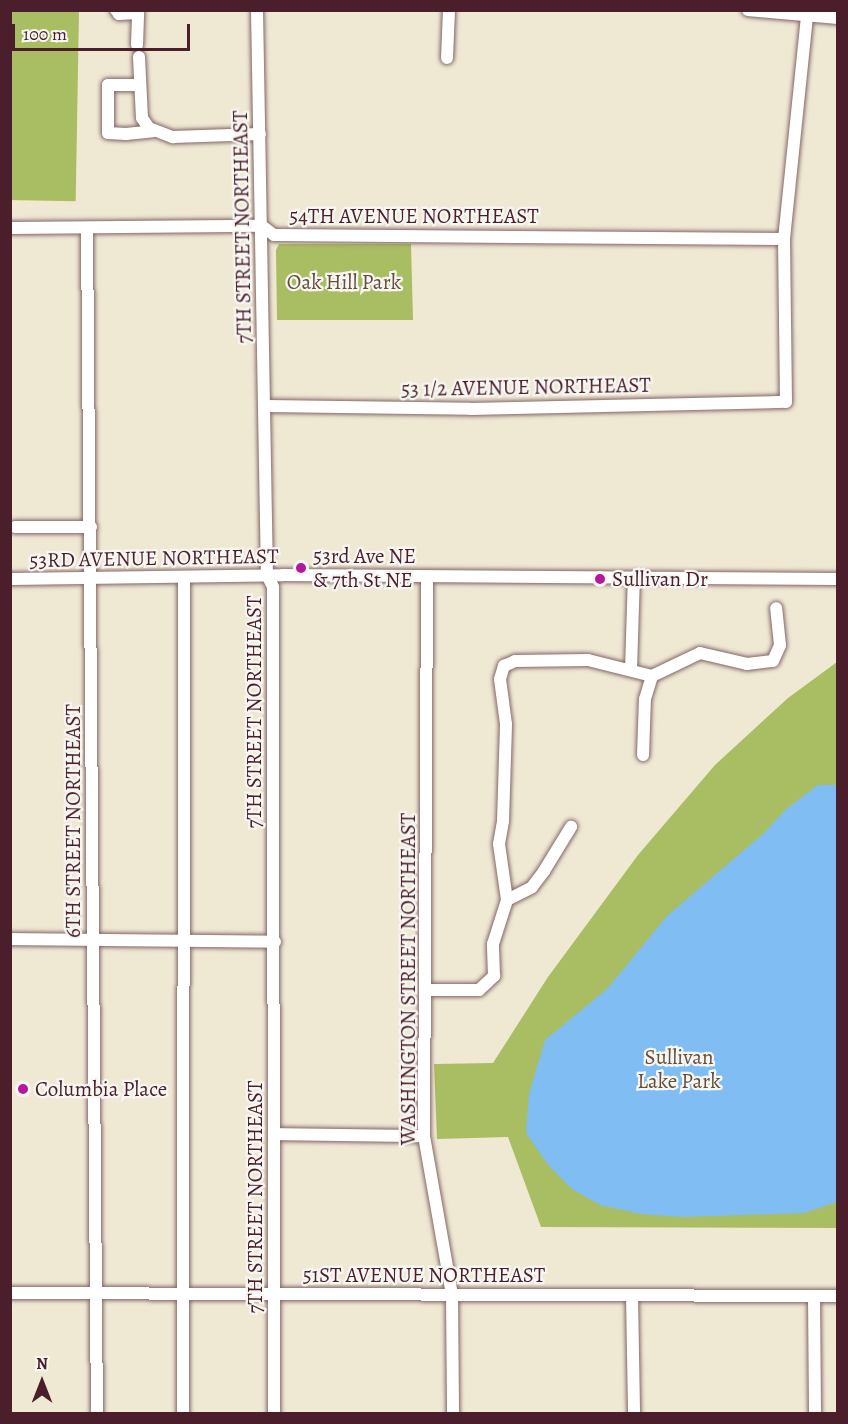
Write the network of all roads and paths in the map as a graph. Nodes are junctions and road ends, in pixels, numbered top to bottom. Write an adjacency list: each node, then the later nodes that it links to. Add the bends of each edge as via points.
1 (116, 10): 5 (street, via 119,14)
2 (257, 10): 11 (street, 7TH STREET NORTHEAST)
3 (449, 10): 8 (street)
4 (748, 10): 6 (street)
5 (138, 12): 9 (street)
6 (807, 15): 7 (street); 15 (street)
7 (837, 18)
8 (447, 58)
9 (140, 85): 10 (street, via 142,118); 10 (street, via 108,85 108,133)
10 (153, 131): 11 (street, via 173,137)
11 (260, 134): 12 (street, 7TH STREET NORTHEAST)
12 (262, 226): 14 (street, 54TH AVENUE NORTHEAST); 15 (street, 54TH AVENUE NORTHEAST, via 274,235); 16 (street, 7TH STREET NORTHEAST)
13 (10, 228): 14 (street, 54TH AVENUE NORTHEAST)
14 (87, 228): 18 (street, 6TH STREET NORTHEAST)
15 (784, 239): 16 (street, 53 1/2 AVENUE NORTHEAST, via 786,402 470,409)
16 (266, 406): 19 (street, 7TH STREET NORTHEAST)
17 (15, 527): 18 (street)
18 (91, 527): 23 (street, 6TH STREET NORTHEAST)
19 (267, 575): 21 (street, 53RD AVENUE NORTHEAST); 24 (street, 53RD AVENUE NORTHEAST); 35 (street, 7TH STREET NORTHEAST, via 273,586)
20 (634, 577): 21 (street, 53RD AVENUE NORTHEAST); 25 (street, 53RD AVENUE NORTHEAST); 27 (street)
21 (427, 578): 36 (street, WASHINGTON STREET NORTHEAST)
22 (10, 579): 23 (street, 53RD AVENUE NORTHEAST)
23 (91, 579): 24 (street, 53RD AVENUE NORTHEAST); 33 (street, 6TH STREET NORTHEAST)
24 (184, 579): 34 (street)
25 (837, 579)
26 (776, 608): 28 (street, via 780,645 772,661 747,664 700,653)
27 (631, 670): 28 (street); 31 (street, via 588,660 515,661 504,666 500,679 506,724 499,844)
28 (652, 676): 29 (street, via 645,699)
29 (643, 755)
30 (571, 827): 31 (street, via 532,886)
31 (507, 900): 36 (street, via 493,944 494,976 479,990)
32 (10, 939): 33 (street)
33 (94, 940): 34 (street); 40 (street, 6TH STREET NORTHEAST)
34 (184, 941): 35 (street); 41 (street)
35 (274, 942): 37 (street, 7TH STREET NORTHEAST)
36 (426, 990): 38 (street, WASHINGTON STREET NORTHEAST)
37 (274, 1134): 38 (street); 42 (street, 7TH STREET NORTHEAST)
38 (424, 1136): 43 (street, WASHINGTON STREET NORTHEAST)
39 (10, 1293): 40 (street, 51ST AVENUE NORTHEAST)
40 (96, 1294): 41 (street, 51ST AVENUE NORTHEAST); 47 (street, 6TH STREET NORTHEAST)
41 (183, 1294): 42 (street, 51ST AVENUE NORTHEAST); 48 (street)
42 (274, 1294): 43 (street, 51ST AVENUE NORTHEAST); 49 (street, 7TH STREET NORTHEAST)
43 (452, 1294): 44 (street, 51ST AVENUE NORTHEAST); 50 (street, WASHINGTON STREET NORTHEAST)
44 (632, 1295): 45 (street, 51ST AVENUE NORTHEAST); 51 (street)
45 (814, 1296): 46 (street, 51ST AVENUE NORTHEAST); 52 (street)
46 (837, 1296)
47 (97, 1413)
48 (183, 1413)
49 (274, 1413)
50 (453, 1413)
51 (634, 1413)
52 (815, 1413)

